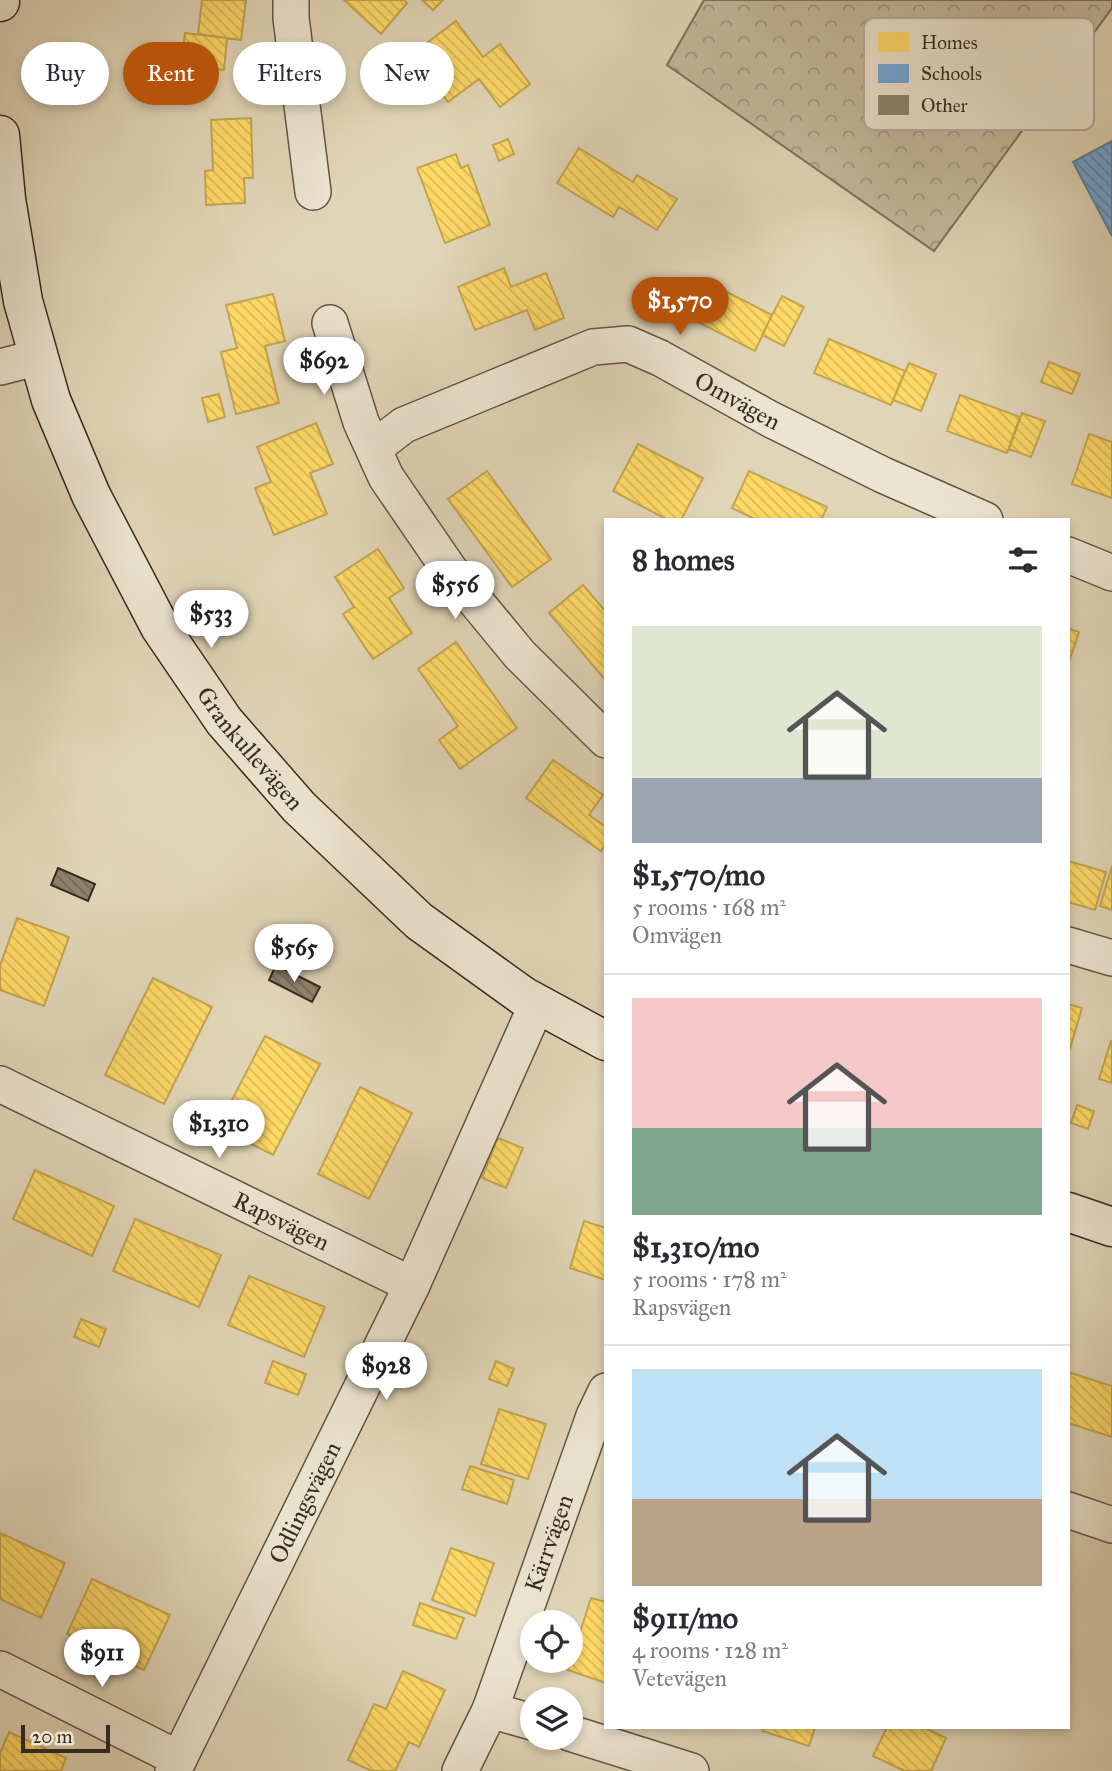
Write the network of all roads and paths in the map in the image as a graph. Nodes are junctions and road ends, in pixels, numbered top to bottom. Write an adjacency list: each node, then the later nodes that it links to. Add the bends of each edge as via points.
1 (291, 0): 3 (street)
2 (0, 135): 5 (street, Grankullevägen, via 23,300)
3 (313, 192)
4 (330, 323): 7 (street, via 361,422)
5 (39, 357): 6 (street); 14 (street, Grankullevägen, via 51,400 91,495 160,627 224,721 299,807 419,921)
6 (0, 367)
7 (374, 448): 8 (street, Omvägen, via 404,425 568,357 593,347 628,344 872,470); 11 (street, via 386,477 449,569 520,655)
8 (980, 518)
9 (1070, 556): 10 (street)
10 (1112, 573)
11 (604, 738)
12 (1070, 945): 13 (street)
13 (1112, 958)
14 (537, 1004): 15 (street, Grankullevägen); 19 (street, Odlingsvägen)
15 (604, 1040)
16 (0, 1084): 19 (street, Rapsvägen)
17 (1070, 1213): 18 (street)
18 (1112, 1227)
19 (412, 1285): 27 (street, Odlingsvägen)
20 (604, 1395): 24 (street, Kärrvägen)
21 (1070, 1511): 22 (street)
22 (1112, 1525)
23 (0, 1669): 27 (street)
24 (490, 1710): 25 (street); 28 (street, Kärrvägen)
25 (520, 1719)
26 (583, 1737): 29 (street)
27 (176, 1765)
28 (460, 1771)
29 (691, 1771)

